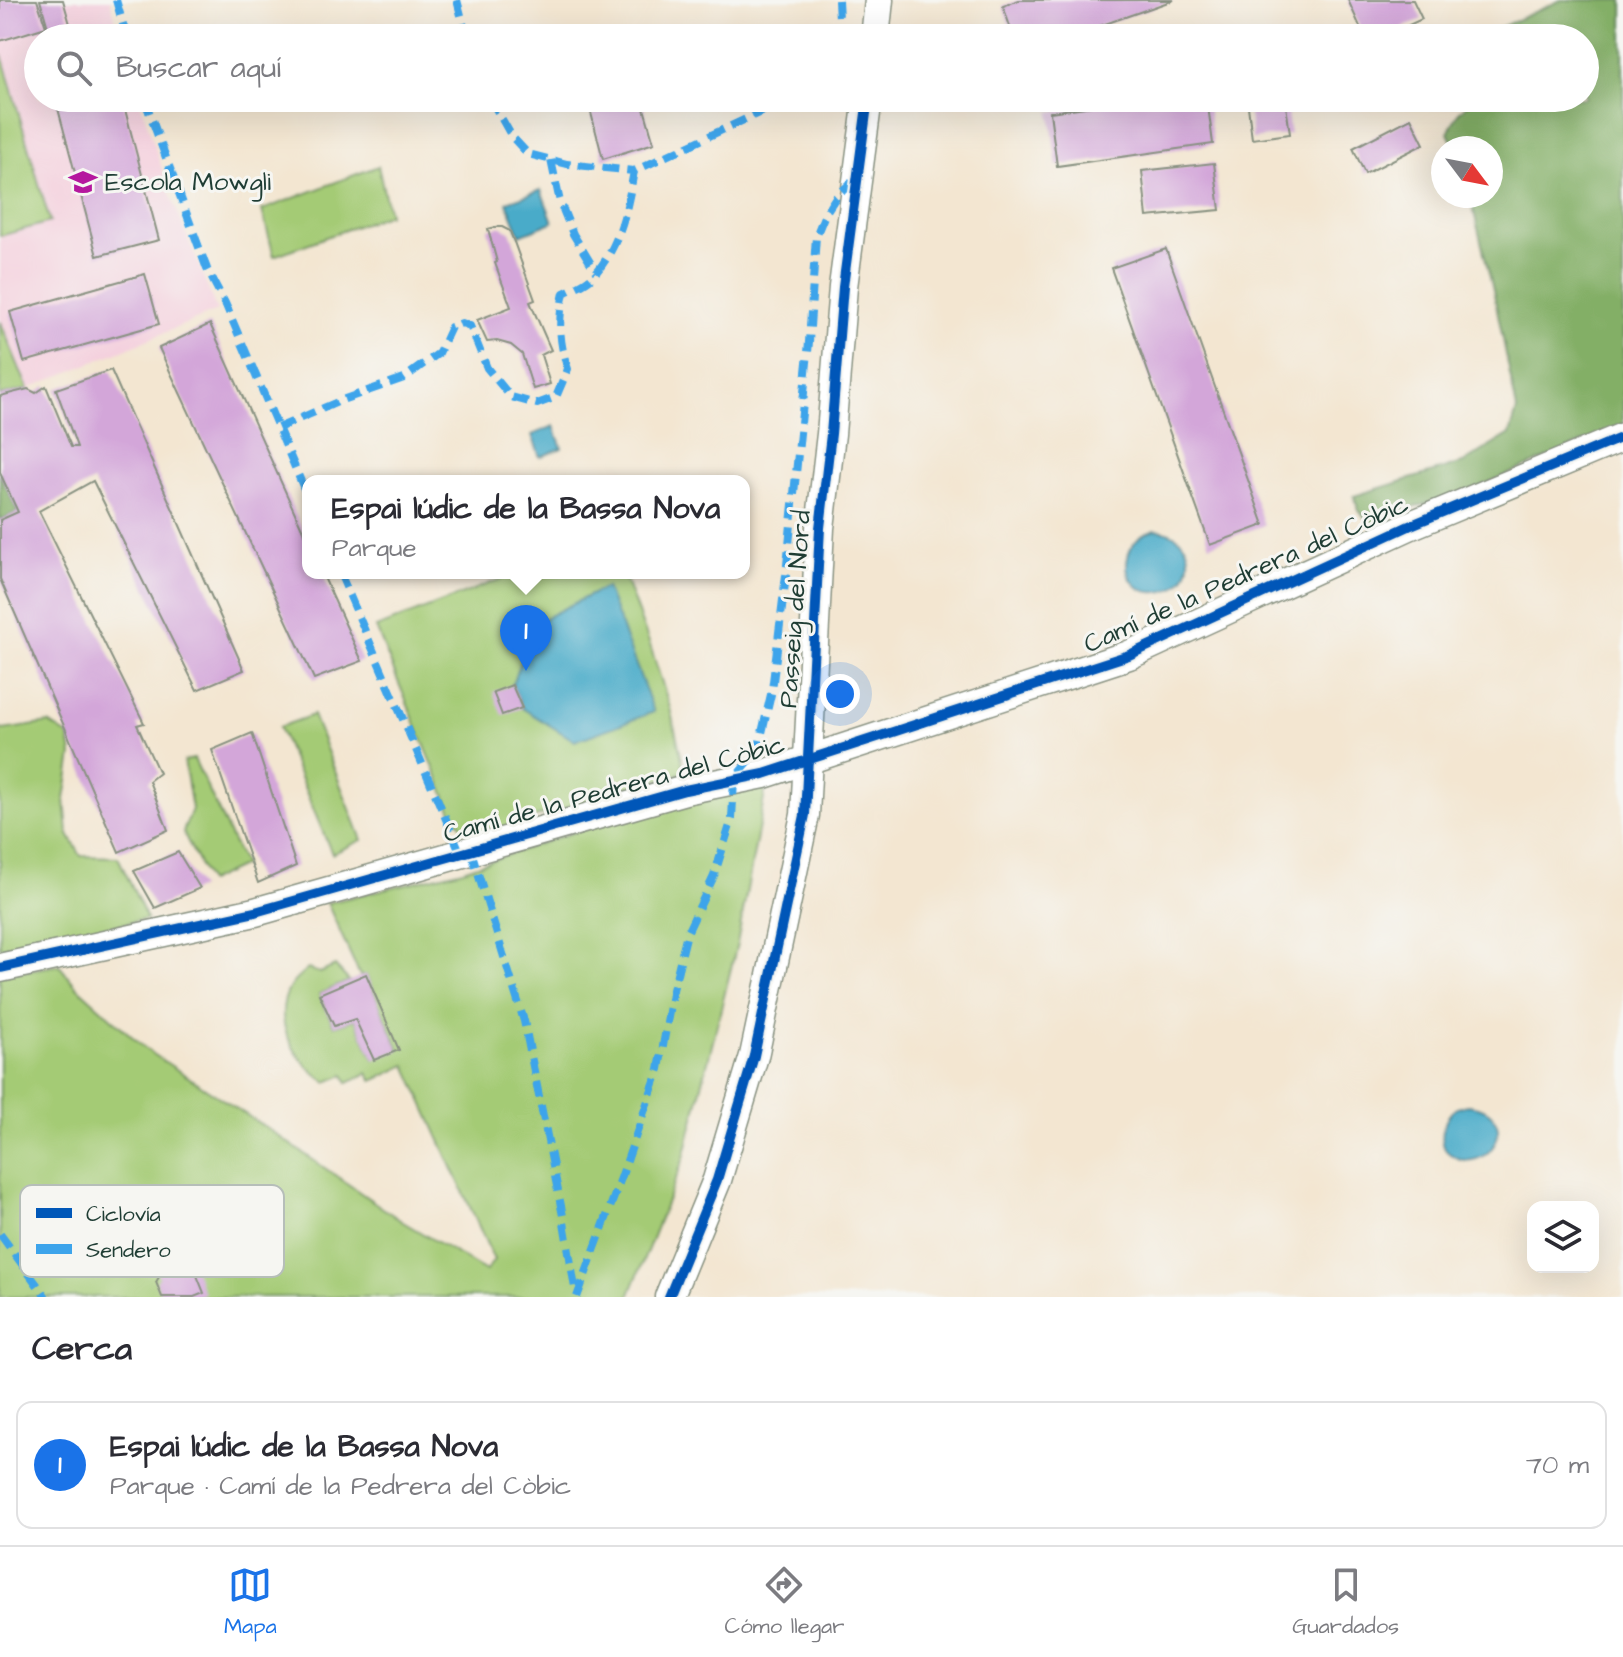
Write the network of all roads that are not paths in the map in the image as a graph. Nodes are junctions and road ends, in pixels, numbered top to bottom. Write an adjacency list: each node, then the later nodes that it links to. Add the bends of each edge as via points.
1 (879, 0): 2 (street)
2 (876, 24)
3 (866, 112): 5 (street, Passeig del Nord, via 820,528)
4 (1623, 437): 5 (street, Camí de la Pedrera del Còbic, via 1409,526 1129,655)
5 (808, 759): 6 (street, Camí de la Pedrera del Còbic, via 255,912); 7 (street, Passeig del Nord, via 805,815 754,1056 717,1180)
6 (0, 968)
7 (669, 1297)

